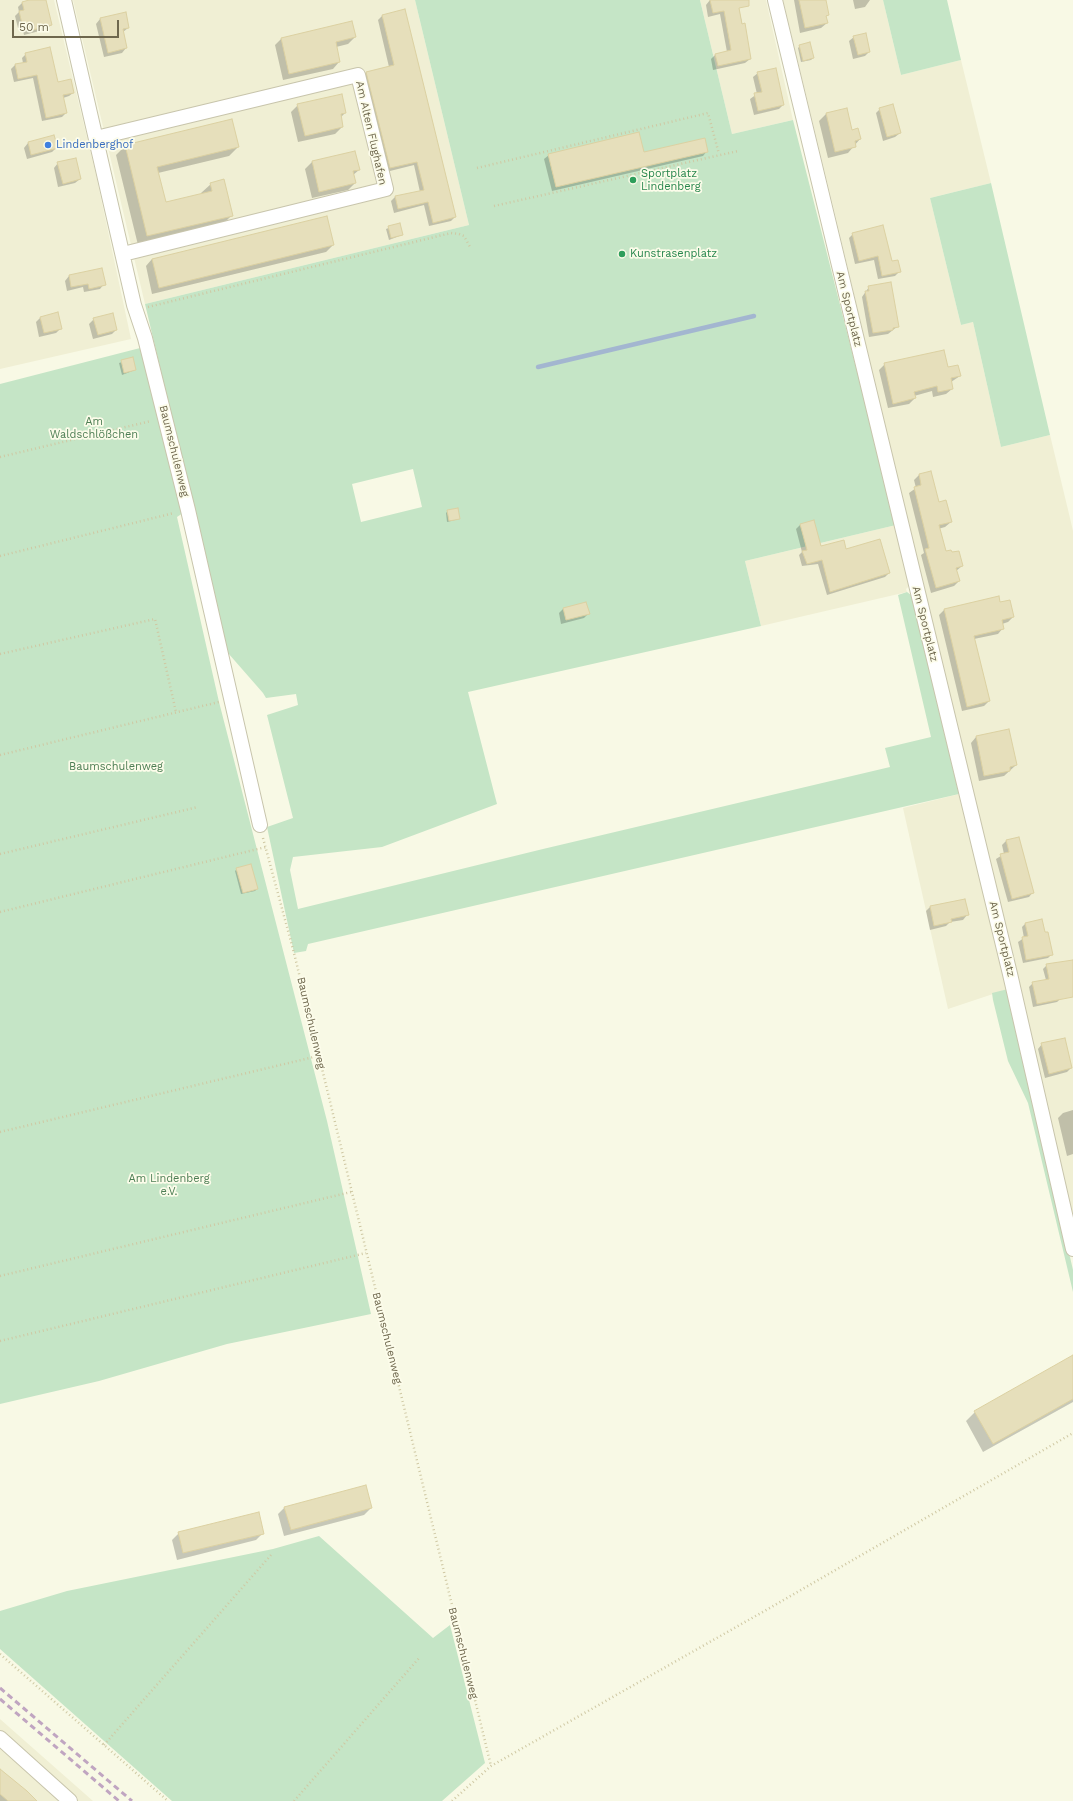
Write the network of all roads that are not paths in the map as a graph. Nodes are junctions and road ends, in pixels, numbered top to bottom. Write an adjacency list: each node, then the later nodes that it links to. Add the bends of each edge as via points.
1 (64, 0): 3 (street, Baumschulenweg)
2 (775, 0): 6 (street, Am Sportplatz, via 1010,974)
3 (96, 138): 4 (street, Baumschulenweg); 4 (street, Am Alten Flughafen, via 358,75 386,189)
4 (123, 254): 5 (street, Baumschulenweg, via 188,510)
5 (260, 825)
6 (1073, 1249)
7 (0, 1738): 8 (street)
8 (70, 1801)

